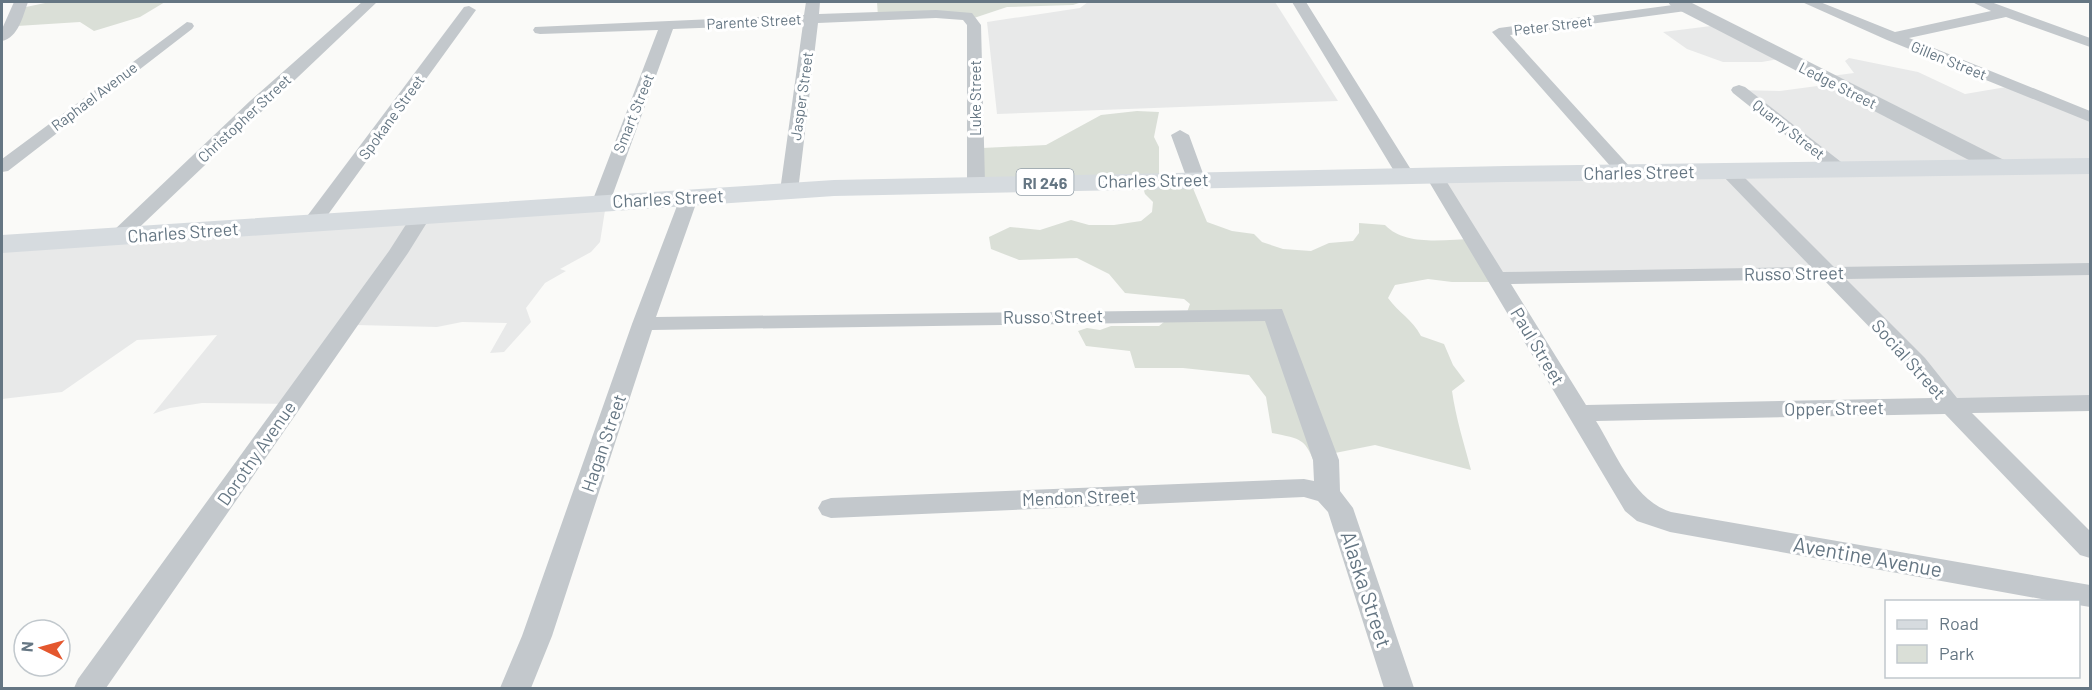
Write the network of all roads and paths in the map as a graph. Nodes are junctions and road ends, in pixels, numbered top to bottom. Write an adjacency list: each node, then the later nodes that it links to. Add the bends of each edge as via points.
1 (21, 2): 15 (street, via 12,26)
2 (370, 2): 36 (street, Christopher Street)
3 (813, 2): 11 (street, Jasper Street)
4 (1299, 2): 28 (street)
5 (1809, 2): 16 (street, Gillen Street)
6 (1979, 2): 9 (street)
7 (1683, 4): 23 (street, Ledge Street); 26 (street, Peter Street, via 1499,32)
8 (469, 10): 35 (street, Spokane Street)
9 (2008, 12): 16 (street); 17 (street)
10 (967, 16): 11 (street, Parente Street); 30 (street, Luke Street, via 975,26)
11 (810, 19): 12 (street, Parente Street); 31 (street, Jasper Street)
12 (667, 25): 14 (street, Parente Street); 33 (street, Smart Street)
13 (187, 26): 21 (street, Raphael Avenue)
14 (540, 30)
15 (2, 37)
16 (1892, 37): 19 (street, Gillen Street)
17 (2091, 42)
18 (1739, 90): 24 (street, Quarry Street)
19 (2091, 117)
20 (1180, 135): 29 (street)
21 (2, 166)
22 (2091, 166): 23 (main road, Charles Street / RI 246)
23 (2000, 167): 24 (main road, Charles Street / RI 246)
24 (1839, 169): 25 (main road, Charles Street / RI 246)
25 (1727, 170): 26 (main road, Charles Street / RI 246); 39 (street, Social Street)
26 (1625, 172): 27 (main road, Charles Street / RI 246)
27 (1434, 175): 28 (main road, Charles Street / RI 246); 40 (street, Paul Street)
28 (1406, 176): 29 (main road, Charles Street / RI 246)
29 (1196, 179): 30 (main road, Charles Street / RI 246)
30 (976, 183): 31 (main road, Charles Street / RI 246)
31 (789, 190): 32 (main road, Charles Street / RI 246)
32 (689, 198): 33 (main road, Charles Street / RI 246); 41 (street, Hagan Street)
33 (601, 202): 34 (main road, Charles Street / RI 246)
34 (421, 216): 35 (main road, Charles Street / RI 246); 50 (street, Dorothy Avenue)
35 (312, 223): 36 (main road, Charles Street / RI 246)
36 (119, 236): 37 (main road, Charles Street / RI 246)
37 (2, 244)
38 (2091, 269): 39 (street, Russo Street)
39 (1826, 273): 40 (street, Russo Street); 43 (street, Social Street, via 1917,363)
40 (1498, 278): 44 (street, Paul Street)
41 (643, 324): 45 (street, Russo Street, via 1274,314 1326,460); 51 (street, Hagan Street, via 537,636)
42 (2091, 403): 43 (street, Opper Street)
43 (1950, 405): 44 (street, Opper Street); 48 (street, Social Street)
44 (1578, 414): 47 (street, Paul Street, via 1635,504)
45 (1327, 494): 46 (street, Mendon Street, via 1304,488); 52 (street, Alaska Street, via 1340,508)
46 (831, 508)
47 (1646, 514): 49 (street, Aventine Avenue, via 1670,522)
48 (2091, 548)
49 (2091, 596)
50 (89, 688)
51 (515, 688)
52 (1399, 688)

